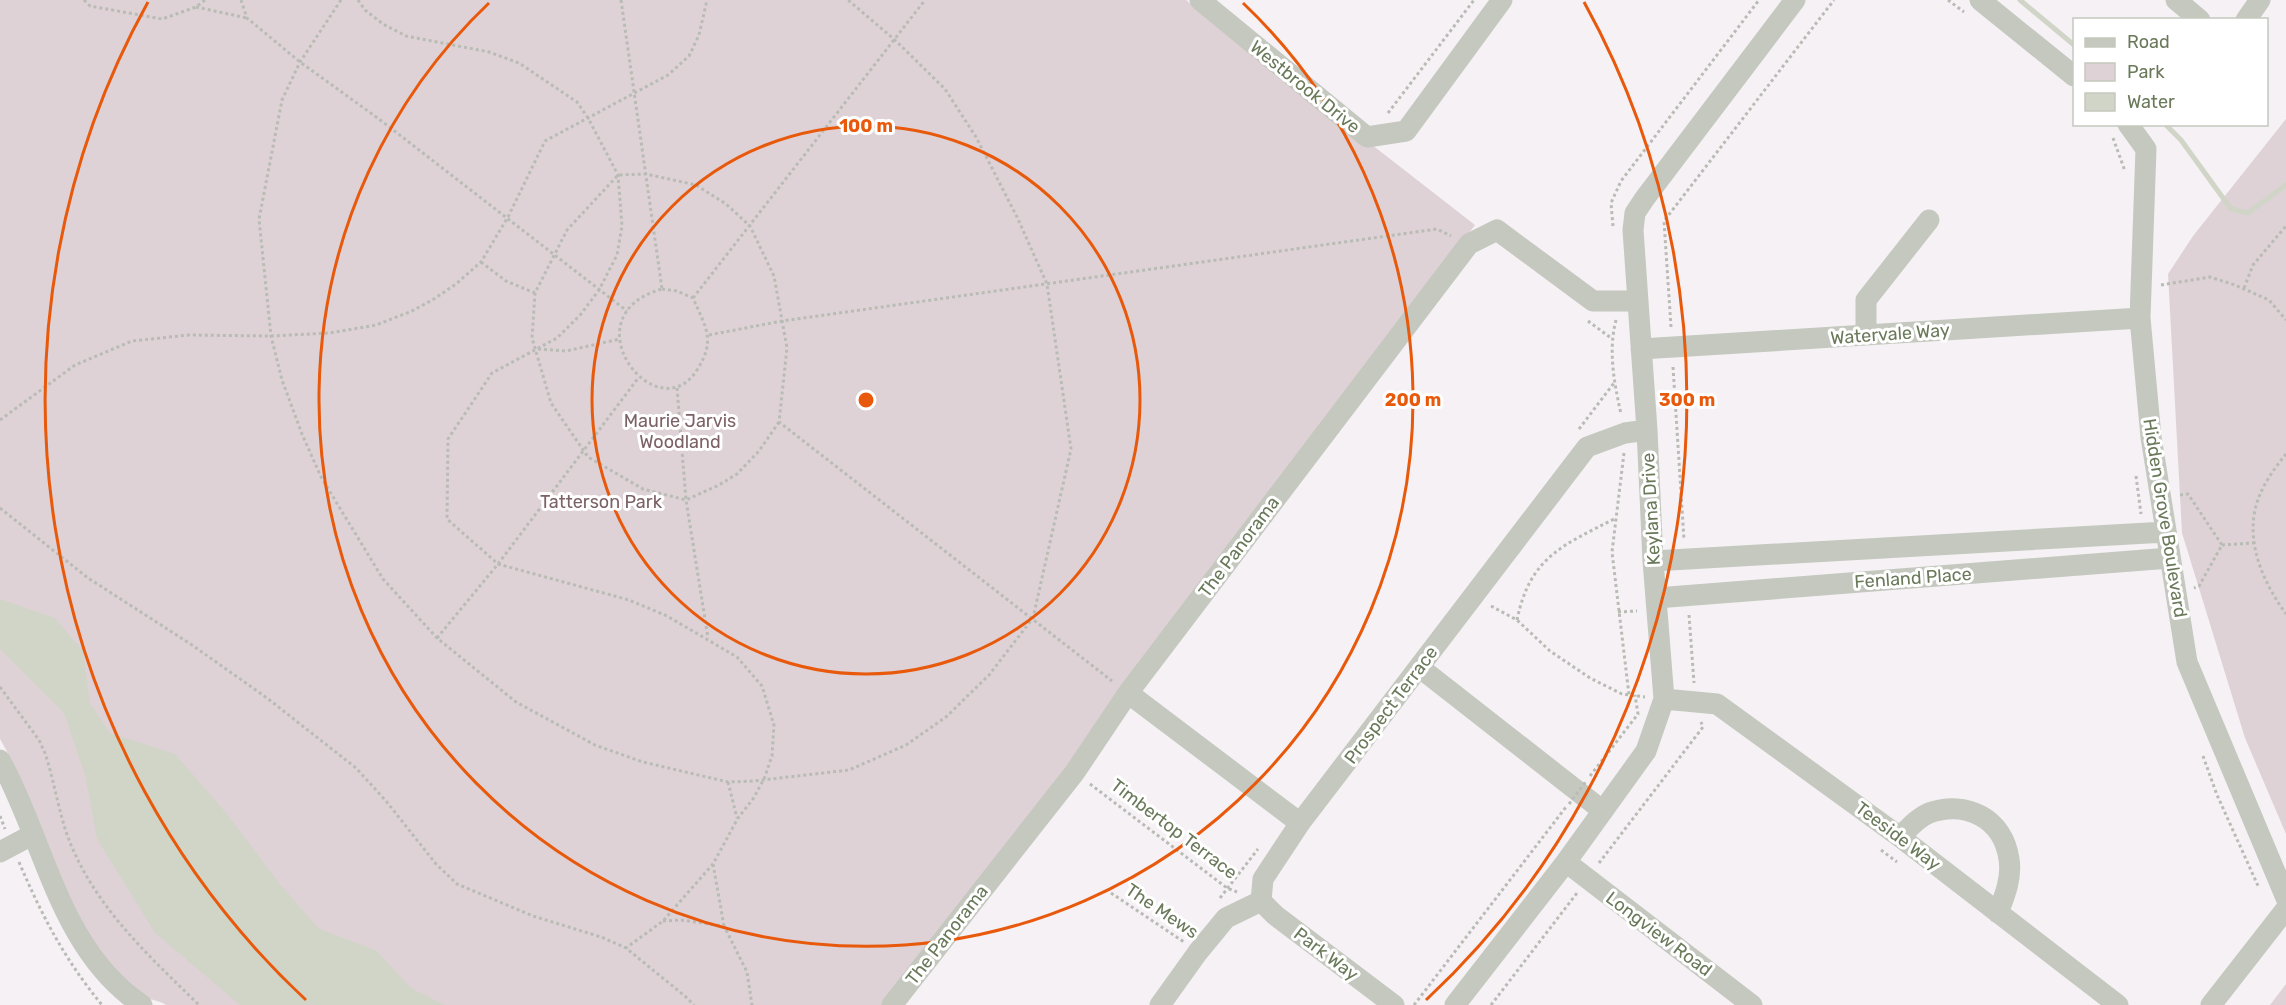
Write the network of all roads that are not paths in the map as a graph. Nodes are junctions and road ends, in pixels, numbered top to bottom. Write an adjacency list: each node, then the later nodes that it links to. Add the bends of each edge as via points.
1 (1502, 0): 6 (street, Westbrook Drive, via 1406,131 1366,137)
2 (1795, 0): 12 (street, Keylana Drive, via 1635,213)
3 (1980, 0): 9 (street)
4 (2176, 0): 7 (street)
5 (2260, 0): 8 (street)
6 (1211, 4)
7 (2198, 18)
8 (2247, 18)
9 (2073, 75)
10 (2129, 126): 13 (street, Hidden Grove Boulevard, via 2146,149)
11 (1929, 220): 14 (street, via 1866,300)
12 (1638, 301): 15 (street, Keylana Drive); 22 (street, The Panorama, via 1593,301 1497,230 1469,244)
13 (2140, 318): 14 (street, Watervale Way); 17 (street, Hidden Grove Boulevard, via 2151,437)
14 (1866, 335): 15 (street, Watervale Way)
15 (1641, 349): 16 (street, Keylana Drive)
16 (1647, 430): 19 (street, Keylana Drive); 21 (street, Prospect Terrace, via 1625,433 1587,447)
17 (2166, 532): 18 (street, Hidden Grove Boulevard); 19 (street, Fenland Place)
18 (2170, 558): 20 (street, Fenland Place); 31 (street, Hidden Grove Boulevard, via 2187,662)
19 (1653, 561): 20 (street, Keylana Drive)
20 (1656, 598): 23 (street, Keylana Drive)
21 (1419, 667): 25 (street); 26 (street, Prospect Terrace)
22 (1128, 693): 26 (street); 38 (street, The Panorama, via 1075,772)
23 (1664, 699): 25 (street, Keylana Drive, via 1646,751); 28 (street, Teeside Way, via 1717,705)
24 (0, 760): 27 (street)
25 (1603, 811): 30 (street, Keylana Drive)
26 (1300, 823): 32 (street, Prospect Terrace, via 1263,879)
27 (32, 835): 29 (street); 35 (street, via 76,931)
28 (1900, 837): 34 (street, Teeside Way); 34 (street, via 1929,813 1955,809 1980,814 1997,829 2010,860 2010,879)
29 (0, 852)
30 (1566, 862): 41 (street, Keylana Drive); 42 (street, Longview Road)
31 (2286, 898)
32 (1262, 901): 39 (street, via 1226,918); 40 (street, Park Way)
33 (2286, 909): 44 (street)
34 (1998, 913): 43 (street, Teeside Way)
35 (114, 984): 36 (street); 37 (street)
36 (124, 1005)
37 (142, 1005)
38 (892, 1005)
39 (1160, 1005)
40 (1394, 1005)
41 (1455, 1005)
42 (1752, 1005)
43 (2118, 1005)
44 (2211, 1005)

